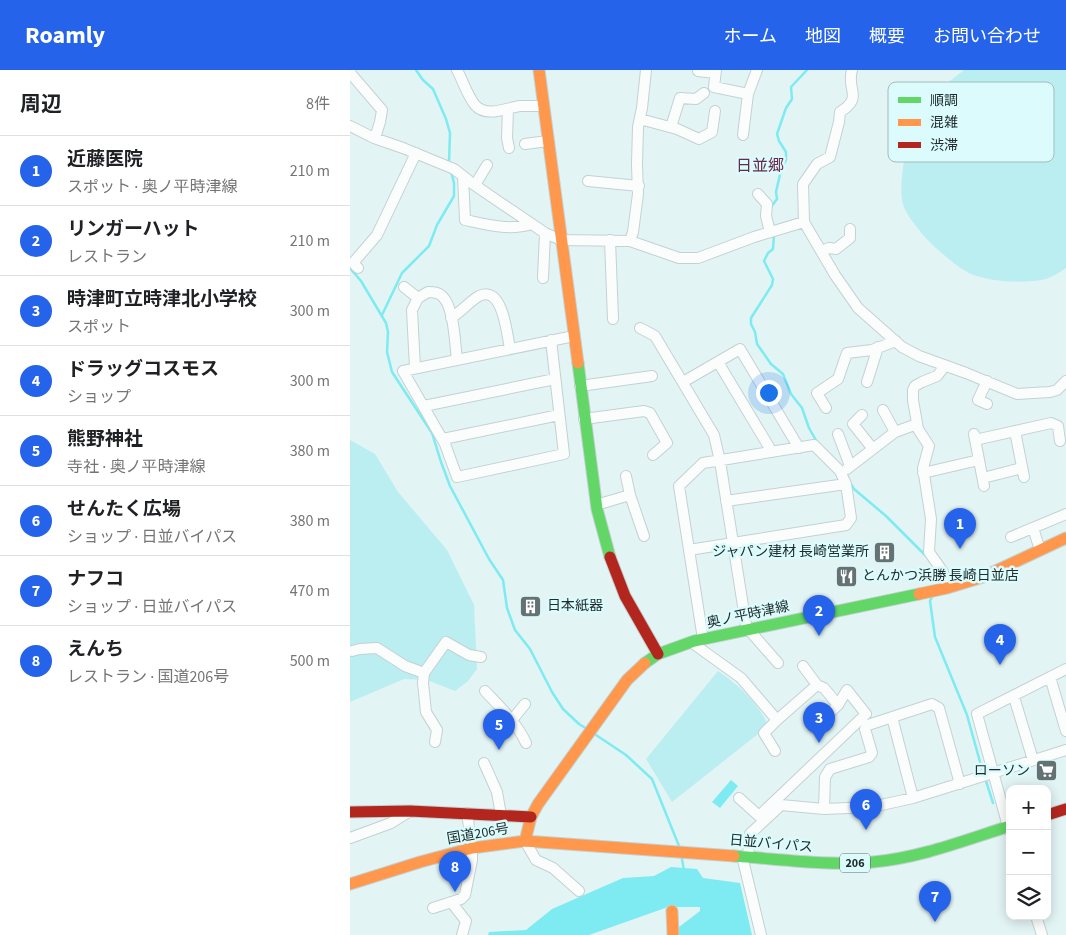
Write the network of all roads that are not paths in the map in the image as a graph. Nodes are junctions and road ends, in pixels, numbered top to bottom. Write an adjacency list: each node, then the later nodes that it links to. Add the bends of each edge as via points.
1 (350, 70): 18 (street, via 382,110)
2 (457, 70): 12 (street, via 476,107 492,112)
3 (539, 70): 11 (main road)
4 (646, 70): 14 (street)
5 (757, 70): 10 (street)
6 (852, 70): 29 (street, via 849,79 853,100 840,112 830,157 817,164 803,184)
7 (698, 71): 8 (street)
8 (716, 72): 10 (street, via 714,87)
9 (704, 93): 16 (street, via 696,99 680,98)
10 (748, 94): 17 (street)
11 (544, 106): 12 (street); 19 (main road)
12 (508, 109): 21 (street)
13 (714, 111): 16 (street, via 712,132 699,138)
14 (640, 119): 16 (street); 27 (street)
15 (350, 126): 18 (street)
16 (670, 127)
17 (743, 135)
18 (375, 138): 22 (street)
19 (548, 141): 20 (street); 34 (main road)
20 (525, 144)
21 (509, 148)
22 (416, 153): 24 (street); 38 (street, via 377,235 354,263)
23 (487, 164): 26 (street)
24 (463, 176): 26 (street); 30 (street, via 465,220 510,228)
25 (588, 181): 27 (street)
26 (474, 185): 30 (street)
27 (639, 186): 36 (street)
28 (758, 194): 32 (street, via 767,204 766,216)
29 (804, 222): 32 (street); 37 (street)
30 (532, 224): 33 (street)
31 (850, 229): 37 (street, via 850,238 845,243 836,249)
32 (773, 231): 36 (street, via 698,258 679,258)
33 (545, 233): 34 (street); 39 (street)
34 (561, 240): 35 (street); 45 (main road)
35 (610, 240): 36 (street); 43 (street)
36 (630, 241)
37 (821, 251): 47 (street, via 858,308)
38 (358, 268)
39 (543, 278)
40 (404, 286): 41 (street)
41 (418, 298): 42 (street, via 428,292 440,294 446,301); 53 (street, via 412,310)
42 (451, 318): 49 (street, via 482,295 492,296 500,305); 50 (street)
43 (613, 319)
44 (640, 328): 58 (street, via 655,336)
45 (574, 336): 46 (street); 60 (main road)
46 (551, 340): 49 (street); 55 (street)
47 (896, 341): 48 (street); 52 (street, via 919,356)
48 (878, 347): 59 (street); 63 (street, via 847,353 838,379 817,393)
49 (510, 349): 50 (street)
50 (458, 360): 53 (street)
51 (718, 362): 58 (street); 74 (street, via 740,349); 76 (street)
52 (946, 366): 57 (street); 68 (street, via 938,376 922,382 913,390)
53 (415, 368): 62 (street, via 404,371)
54 (652, 376): 60 (street)
55 (555, 379): 62 (street); 65 (street)
56 (1066, 380): 57 (street, via 1057,390 1032,394 1017,394)
57 (987, 381): 61 (street, via 978,400)
58 (683, 382): 79 (street, via 714,435)
59 (867, 382)
60 (580, 386): 67 (main road)
61 (987, 404)
62 (424, 406): 72 (street)
63 (826, 408)
64 (883, 410): 70 (street)
65 (559, 415): 72 (street); 72 (street, via 564,454 457,477)
66 (862, 415): 75 (street, via 853,424)
67 (584, 419): 77 (street, via 650,412 667,443); 85 (main road)
68 (917, 424): 70 (street); 80 (street, via 929,446)
69 (1015, 431): 73 (street, via 1051,423 1058,426); 78 (street, via 974,437); 78 (street, via 1023,473 984,482)
70 (895, 432): 75 (street)
71 (838, 434): 75 (street, via 849,467)
72 (443, 439)
73 (1060, 442)
74 (799, 448): 76 (street); 82 (street, via 814,445 840,471)
75 (873, 449)
76 (772, 452): 79 (street)
77 (653, 455)
78 (979, 460): 80 (street)
79 (720, 461): 84 (street); 92 (street, via 703,462 679,486)
80 (923, 473): 94 (street, via 931,512 929,552 943,572)
81 (626, 476): 83 (street)
82 (846, 484): 84 (street); 91 (street, via 851,518 846,525)
83 (630, 496): 85 (street); 88 (street)
84 (726, 501): 91 (street)
85 (596, 505): 99 (main road, via 611,562 625,596)
86 (1066, 514): 87 (street)
87 (1034, 528): 89 (street); 93 (street)
88 (644, 536)
89 (1011, 537)
90 (1066, 539): 93 (main road, 奥ノ平時津線)
91 (733, 541): 92 (street); 95 (street)
92 (689, 550): 96 (street)
93 (1040, 550): 94 (main road, 奥ノ平時津線, via 983,577)
94 (947, 588): 95 (main road, 奥ノ平時津線)
95 (748, 630): 96 (main road, 奥ノ平時津線); 101 (street)
96 (703, 640): 97 (main road, 奥ノ平時津線)
97 (691, 642): 99 (main road, 奥ノ平時津線); 113 (street, via 741,678)
98 (352, 651): 104 (street, via 377,648 405,666)
99 (658, 654): 133 (main road, 奥ノ平時津線, via 627,680)
100 (481, 657): 104 (street, via 469,655 446,642)
101 (778, 663)
102 (803, 666): 106 (street)
103 (1066, 669): 105 (street)
104 (424, 673): 116 (street, via 426,712 437,730)
105 (1050, 677): 108 (street); 115 (street)
106 (817, 685): 110 (street, via 824,688); 113 (street)
107 (485, 691): 112 (street)
108 (1014, 697): 120 (street); 122 (street, via 978,714)
109 (525, 704): 112 (street)
110 (838, 705): 114 (street); 124 (street, via 847,690 866,714 760,816)
111 (892, 717): 123 (street, via 932,704 938,708); 125 (street); 126 (street, via 865,729 872,753 869,757 830,769 825,777)
112 (512, 720): 117 (street)
113 (777, 720): 119 (street, via 764,733)
114 (814, 728)
115 (1066, 731)
116 (435, 742)
117 (526, 743)
118 (1066, 750): 120 (street)
119 (775, 751)
120 (1033, 760): 122 (street)
121 (484, 763): 132 (street, via 497,792)
122 (993, 772): 123 (street); 134 (street)
123 (960, 784): 125 (street)
124 (739, 798)
125 (913, 798): 126 (street, via 872,807)
126 (824, 809): 139 (street, via 781,805 750,834)
127 (1066, 809): 131 (main road)
128 (410, 811): 129 (main road); 130 (main road); 136 (street, via 391,823)
129 (350, 812)
130 (466, 813): 132 (main road); 138 (street)
131 (1051, 814)
132 (501, 815): 133 (main road)
133 (531, 817): 137 (main road, 奥ノ平時津線)
134 (1006, 818)
135 (1006, 830): 139 (main road, 日並バイパス / 206, via 913,856 873,862 830,863)
136 (350, 838)
137 (525, 841): 138 (main road, 国道206号 / 206); 139 (main road, 日並バイパス / 206); 141 (street, via 536,860 553,868)
138 (472, 848): 140 (main road, 国道206号 / 206); 142 (street, via 465,895)
139 (745, 856): 148 (street)
140 (350, 884)
141 (579, 891)
142 (452, 902): 143 (street); 146 (street, via 466,921)
143 (433, 908)
144 (672, 911): 147 (main road)
145 (1037, 920): 149 (street)
146 (462, 935)
147 (673, 935)
148 (761, 935)
149 (1042, 935)

